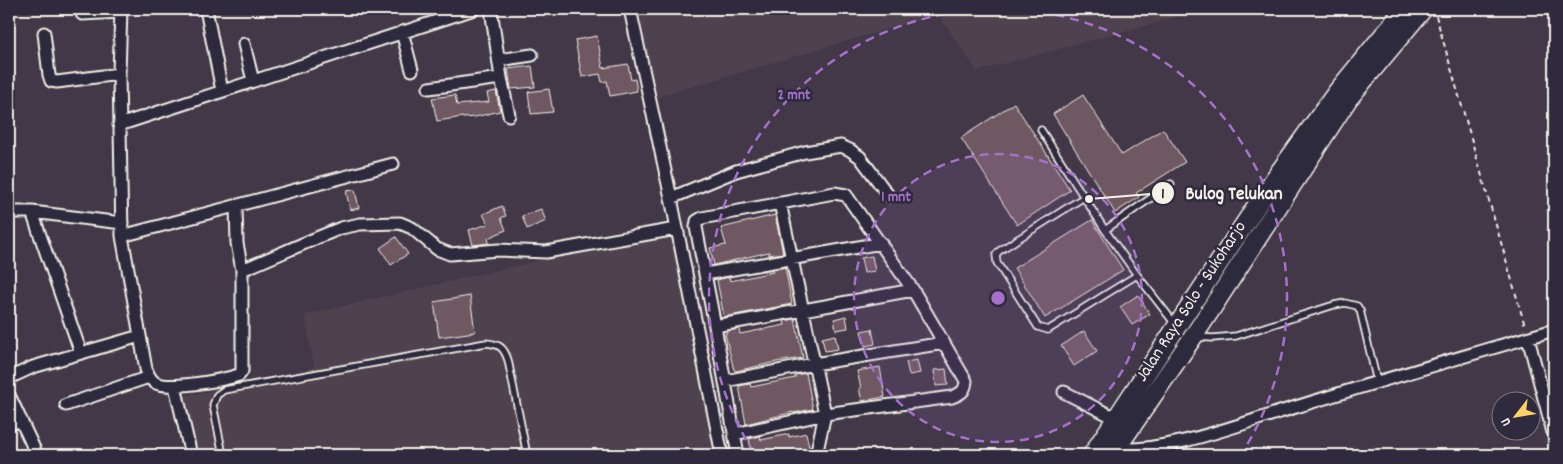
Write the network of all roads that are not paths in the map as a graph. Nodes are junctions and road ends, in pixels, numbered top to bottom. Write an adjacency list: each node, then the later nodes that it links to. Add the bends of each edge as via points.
1 (206, 9): 19 (street)
2 (474, 9): 9 (street)
3 (491, 9): 13 (street)
4 (630, 9): 27 (street)
5 (1405, 9): 44 (main road, Jalan Raya Solo - Sukoharjo, via 1337,92)
6 (1423, 9): 47 (main road, Jalan Raya Solo - Sukoharjo, via 1348,99)
7 (121, 10): 8 (street); 15 (street)
8 (82, 14)
9 (402, 32): 14 (street); 17 (street)
10 (44, 33): 15 (street, via 51,81)
11 (244, 44): 17 (street)
12 (532, 55): 13 (street)
13 (499, 60): 16 (street)
14 (412, 70)
15 (119, 74): 21 (street)
16 (501, 78): 18 (street); 20 (street)
17 (253, 81): 19 (street)
18 (429, 88)
19 (222, 91): 21 (street)
20 (509, 115)
21 (119, 125): 32 (street)
22 (1041, 130): 26 (lane)
23 (394, 164): 29 (street)
24 (1171, 184): 34 (lane)
25 (888, 195): 27 (street, via 860,157 841,146 736,170)
26 (1084, 197): 34 (lane); 40 (lane, via 996,256 997,263 1038,327 1048,330)
27 (671, 198): 33 (street)
28 (780, 203): 36 (street, via 834,193 846,195); 37 (street); 39 (street, via 698,220 696,227)
29 (236, 206): 35 (street); 38 (street)
30 (9, 212): 31 (street)
31 (32, 212): 32 (street); 50 (street)
32 (122, 223): 35 (street)
33 (676, 229): 38 (street, via 546,252 498,250 450,254 436,249 412,228 400,223 360,224 341,228); 70 (street)
34 (1105, 230): 40 (lane)
35 (122, 236): 46 (street)
36 (880, 243): 37 (street); 41 (street)
37 (791, 258): 39 (street); 42 (street)
38 (242, 270): 56 (street, via 242,373)
39 (705, 274): 43 (street)
40 (1137, 275): 44 (lane)
41 (913, 290): 42 (street); 49 (street)
42 (802, 311): 43 (street); 51 (street)
43 (715, 326): 54 (street)
44 (1177, 326): 47 (main road); 64 (main road, Jalan Raya Solo - Sukoharjo)
45 (1554, 330): 48 (street)
46 (140, 336): 50 (street); 52 (street)
47 (1194, 337): 55 (lane, via 1236,336 1334,305 1352,304 1360,310); 64 (main road, Jalan Raya Solo - Sukoharjo)
48 (1528, 338): 55 (street); 65 (street)
49 (944, 343): 51 (street); 60 (street, via 966,380 962,393)
50 (81, 353): 53 (street, via 33,367)
51 (814, 364): 54 (street); 60 (street)
52 (149, 377): 56 (street, via 160,385); 59 (street)
53 (9, 378)
54 (725, 381): 63 (street)
55 (1377, 382): 64 (street, via 1195,438 1134,450)
56 (174, 386): 67 (street)
57 (1064, 392): 64 (street)
58 (9, 395): 61 (street)
59 (66, 405)
60 (825, 414): 63 (street); 72 (street)
61 (21, 420): 62 (street); 66 (street)
62 (9, 424)
63 (735, 434): 71 (street)
64 (1117, 435): 73 (main road, Jalan Raya Solo - Sukoharjo)
65 (1554, 436)
66 (37, 455)
67 (191, 455)
68 (223, 455): 69 (lane, via 214,405 217,395 224,390 486,343 497,344 504,349)
69 (527, 455)
70 (722, 455)
71 (738, 455)
72 (816, 455)
73 (1092, 455)

